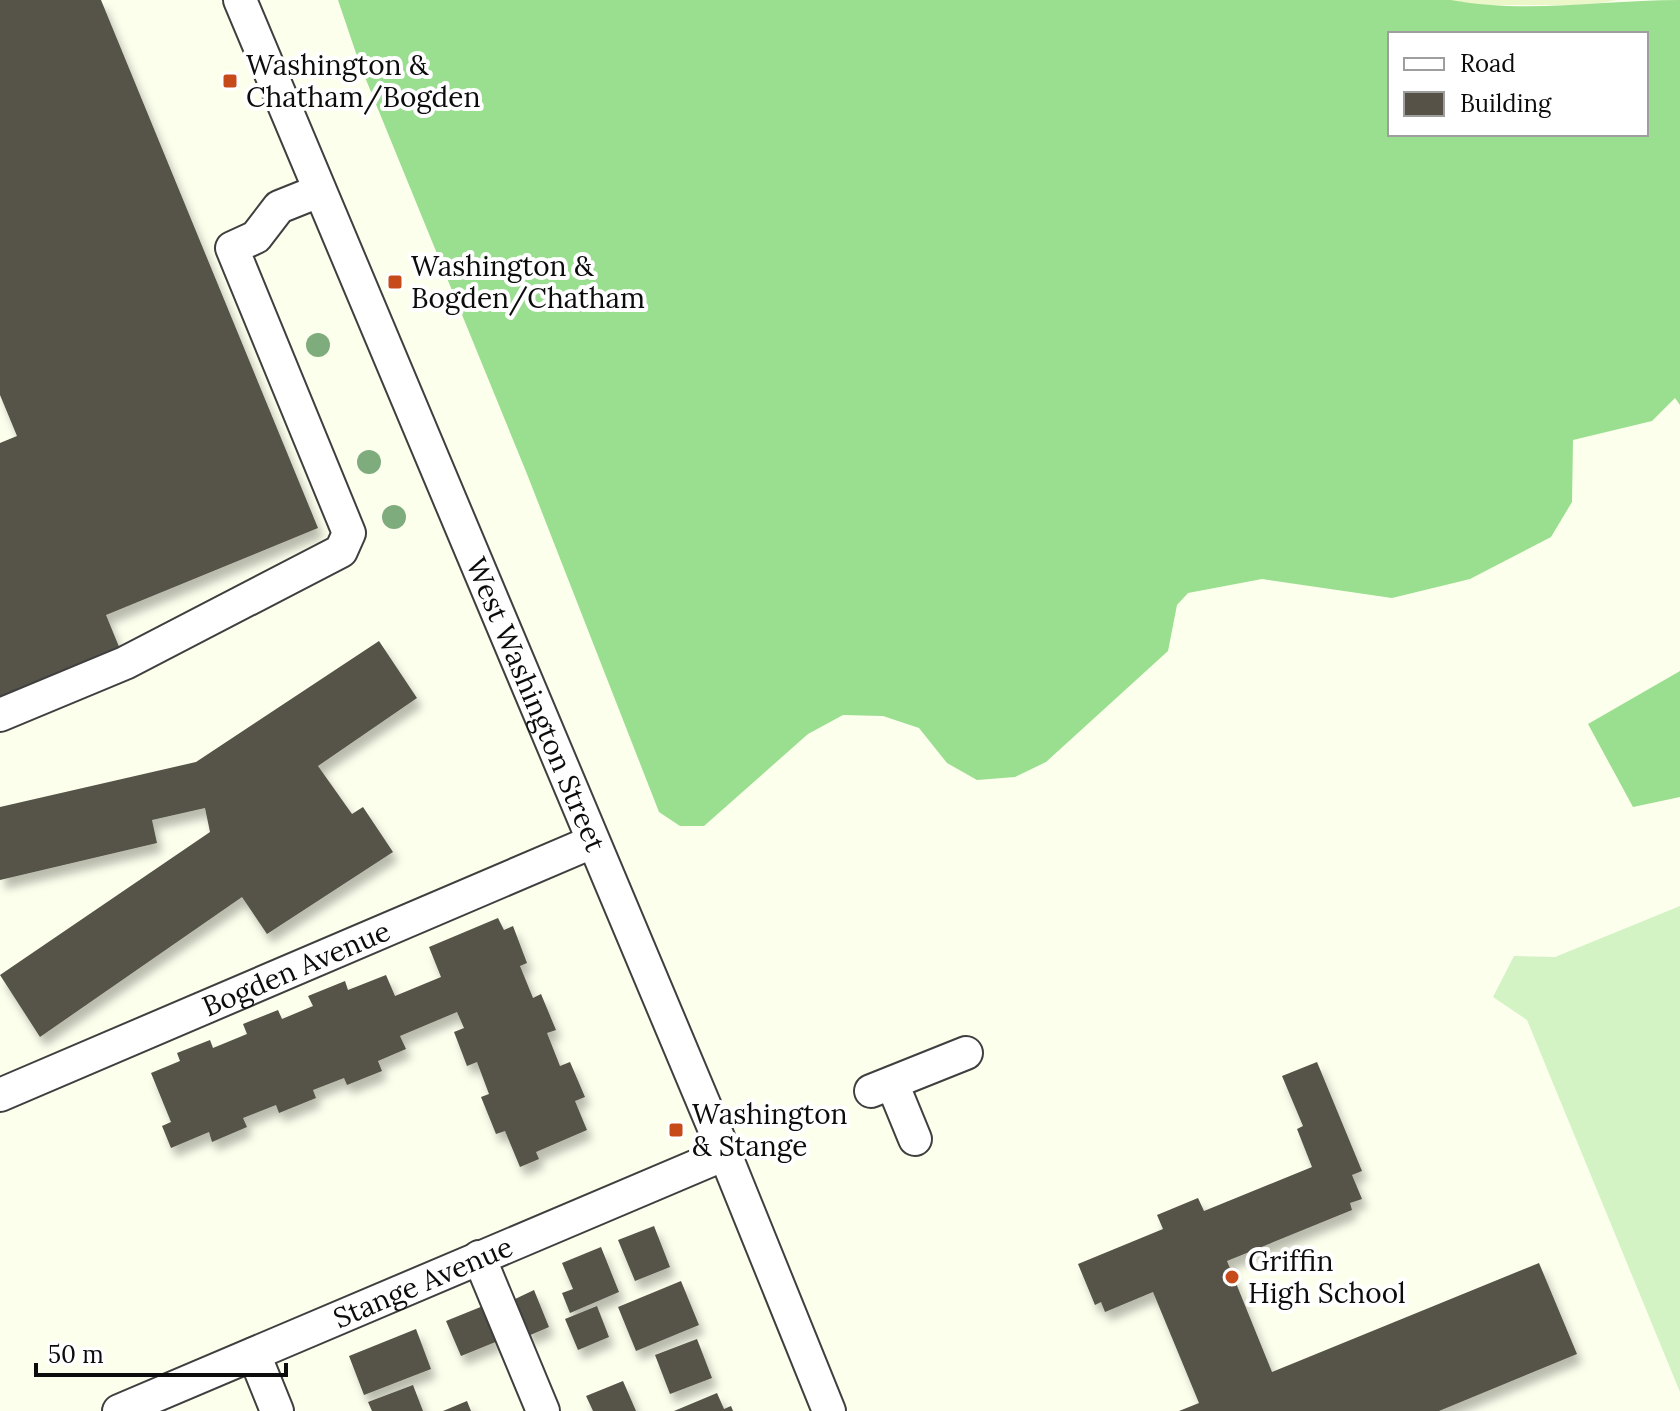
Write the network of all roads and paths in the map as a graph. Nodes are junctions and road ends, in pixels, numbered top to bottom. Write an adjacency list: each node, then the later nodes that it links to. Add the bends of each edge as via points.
1 (240, 0): 2 (street, West Washington Street)
2 (319, 191): 3 (street, via 279,207 256,237 232,248 349,533 341,551 125,663); 4 (street, West Washington Street)
3 (0, 715)
4 (592, 842): 6 (street, Bogden Avenue); 8 (street, West Washington Street)
5 (966, 1053): 7 (street, via 882,1087)
6 (0, 1095)
7 (915, 1139)
8 (725, 1154): 9 (street, Stange Avenue); 14 (street, West Washington Street)
9 (479, 1257): 10 (street, Stange Avenue); 13 (street)
10 (254, 1354): 11 (street, Stange Avenue); 12 (street)
11 (119, 1411)
12 (277, 1411)
13 (543, 1411)
14 (829, 1411)

